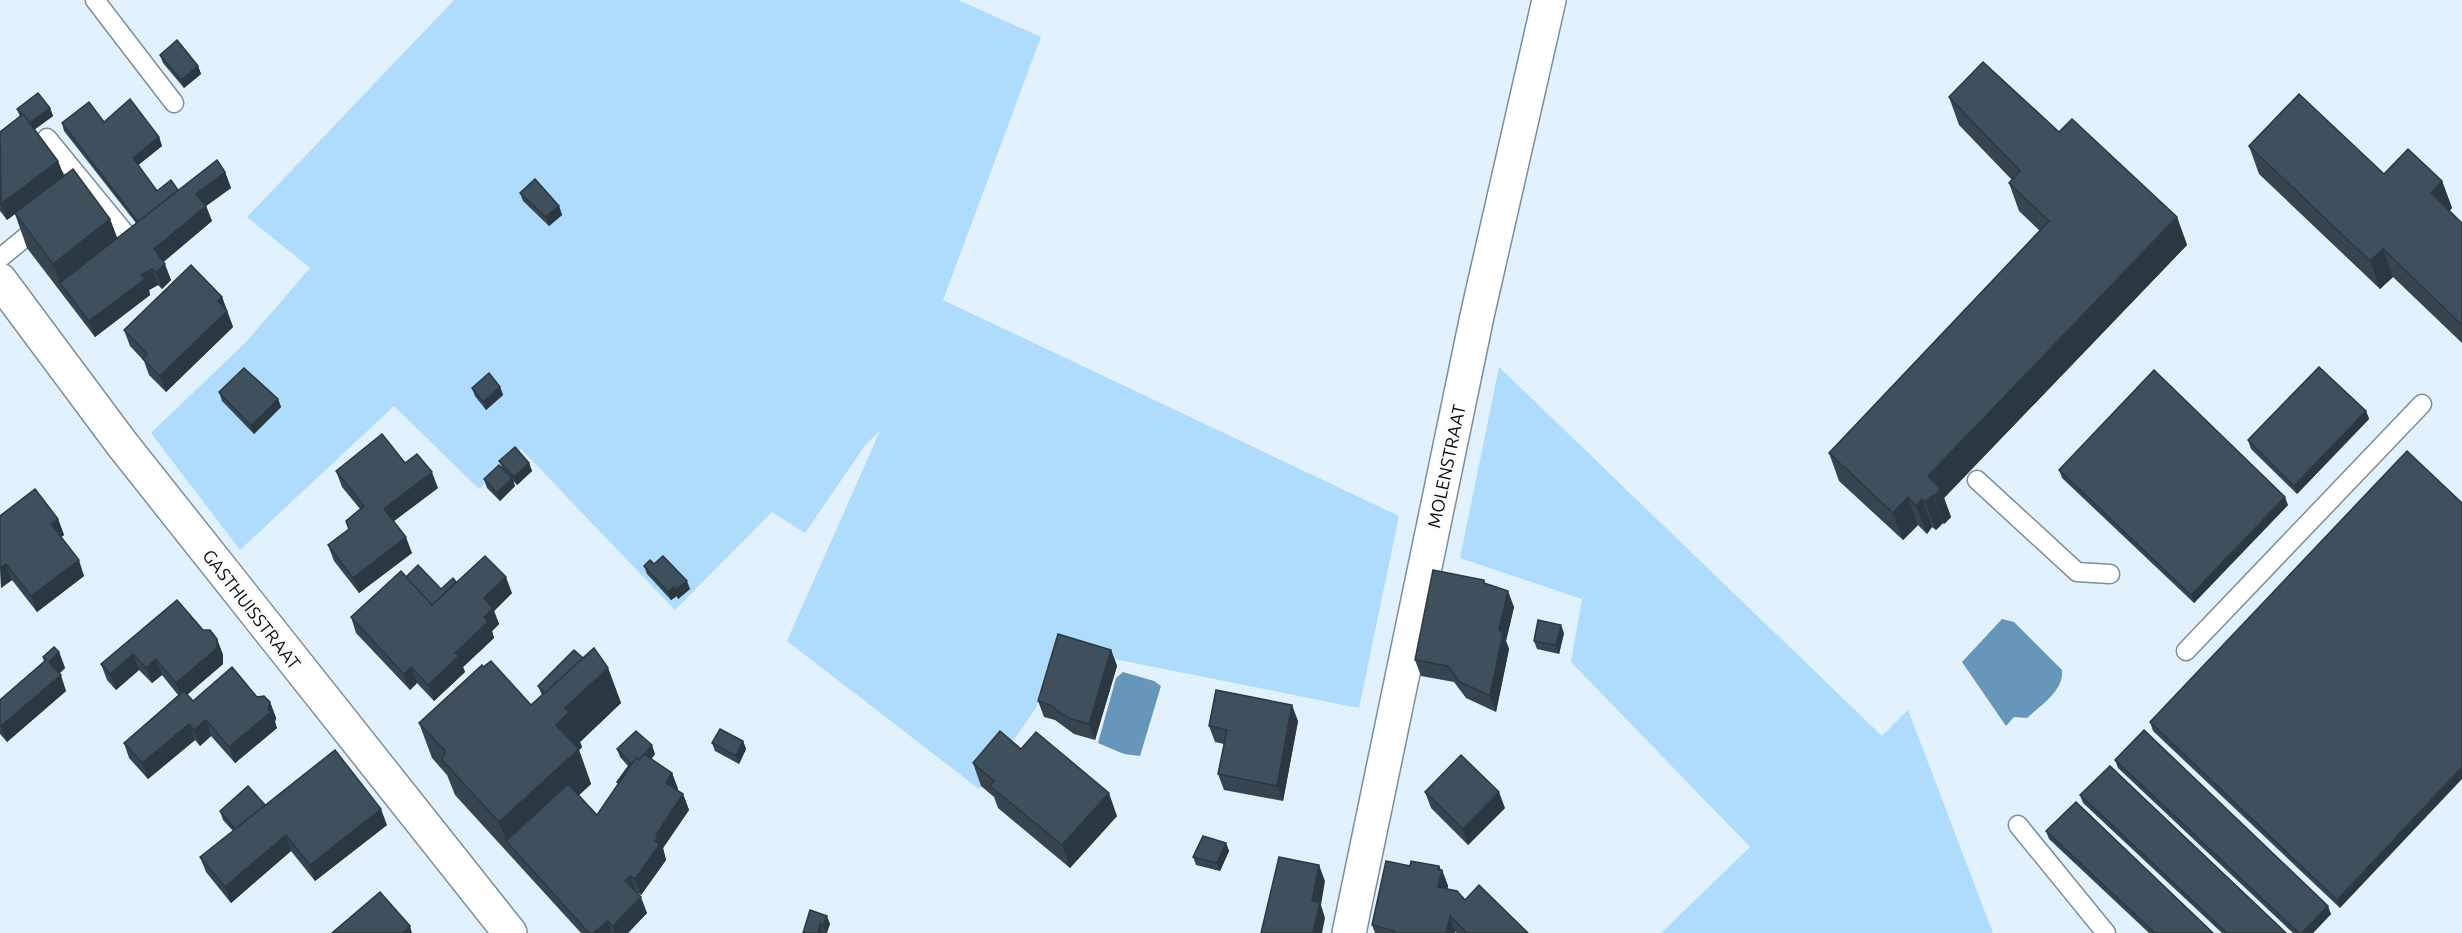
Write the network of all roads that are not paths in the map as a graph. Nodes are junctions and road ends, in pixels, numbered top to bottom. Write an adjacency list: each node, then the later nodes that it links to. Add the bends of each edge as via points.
1 (95, 0): 3 (lane)
2 (1549, 0): 15 (street, MOLENSTRAAT, via 1477,316)
3 (174, 103)
4 (47, 138): 5 (lane)
5 (87, 187): 6 (lane); 7 (lane)
6 (124, 232)
7 (0, 258)
8 (0, 280): 14 (street, GASTHUISSTRAAT, via 122,444)
9 (2422, 404): 12 (lane)
10 (1977, 480): 11 (lane, via 2077,572)
11 (2110, 574)
12 (2186, 651)
13 (2018, 825): 16 (lane)
14 (510, 933)
15 (1349, 933)
16 (2106, 933)

